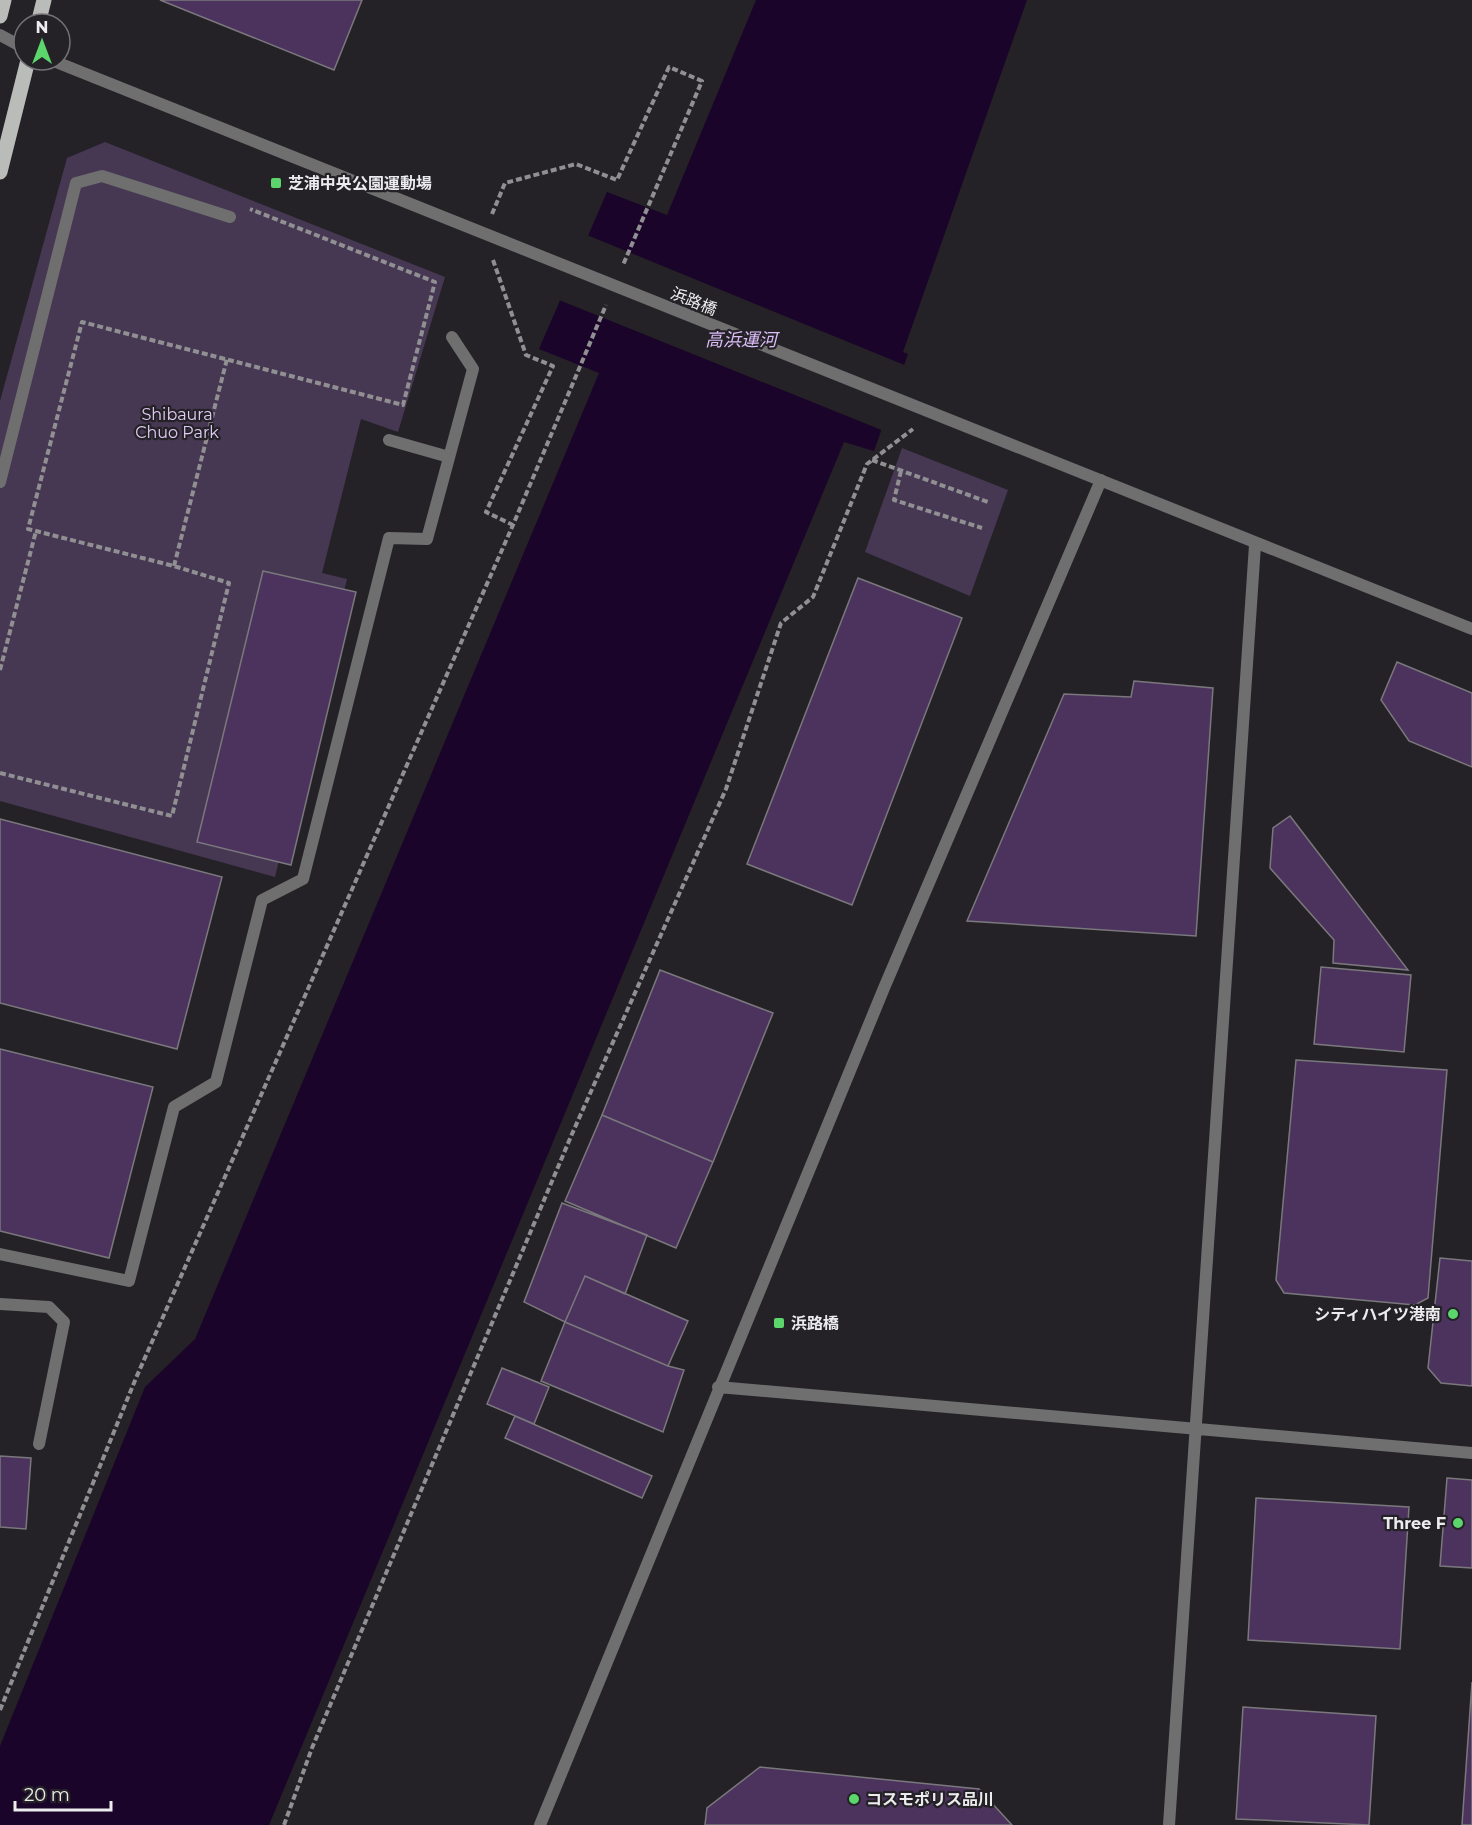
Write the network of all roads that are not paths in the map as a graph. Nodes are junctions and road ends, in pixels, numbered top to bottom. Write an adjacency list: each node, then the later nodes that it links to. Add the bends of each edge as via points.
1 (4, 0): 2 (main road)
2 (0, 16)
3 (72, 68): 10 (street, 浜路橋)
4 (25, 72): 5 (main road)
5 (0, 172)
6 (230, 217): 11 (street, via 102,176 76,183)
7 (452, 337): 9 (street, via 473,369)
8 (389, 440): 9 (street)
9 (449, 457): 14 (street, via 427,539 390,538 303,879 262,900 216,1082 174,1107 129,1281)
10 (1101, 480): 12 (street, 浜路橋); 16 (street)
11 (0, 482)
12 (1256, 545): 13 (street, 浜路橋); 17 (street)
13 (1472, 629)
14 (0, 1254)
15 (0, 1304): 18 (street, via 49,1307 64,1322)
16 (718, 1387): 17 (street); 20 (street)
17 (1197, 1429): 19 (street); 21 (street)
18 (39, 1444)
19 (1472, 1453)
20 (540, 1825)
21 (1169, 1825)

